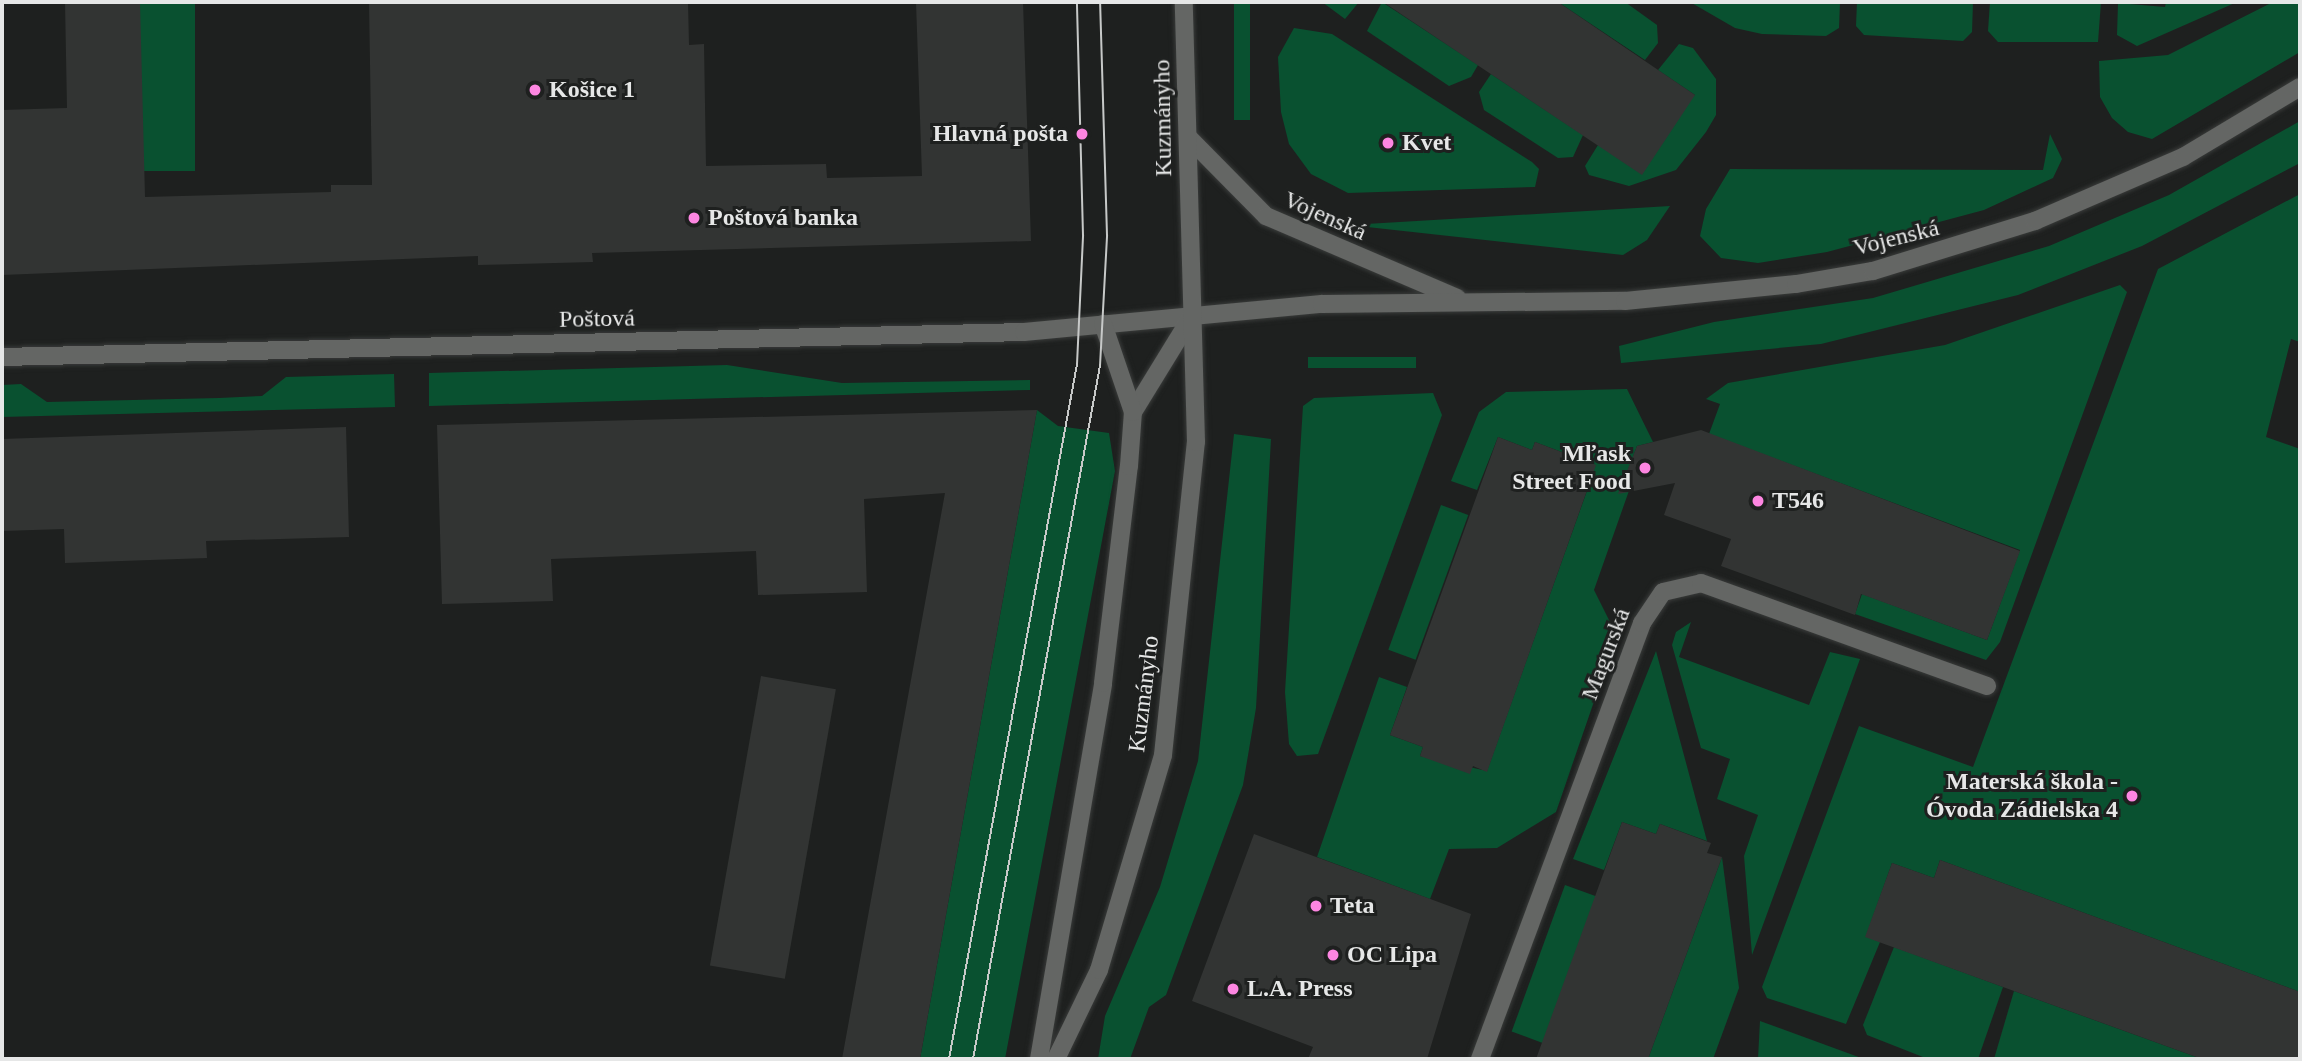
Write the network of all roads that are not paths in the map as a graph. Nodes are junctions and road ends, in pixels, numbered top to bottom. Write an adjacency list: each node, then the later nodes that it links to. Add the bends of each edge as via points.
1 (1184, 2): 3 (street, Kuzmányho)
2 (2300, 87): 4 (street, Vojenská, via 2249,121 2114,190 1963,247 1873,271 1625,302)
3 (1189, 138): 4 (street, Vojenská, via 1266,216); 5 (street, Kuzmányho)
4 (1466, 302): 5 (street, Vojenská, via 1321,304)
5 (1192, 316): 6 (street, Poštová); 8 (street, Kuzmányho); 11 (street, Kuzmányho, via 1196,442 1163,755 1100,970)
6 (1103, 324): 7 (street, Poštová, via 1010,333); 8 (street, Kuzmányho)
7 (2, 357)
8 (1133, 412): 10 (street, Kuzmányho, via 1103,683)
9 (1987, 686): 12 (street, Magurská, via 1701,583 1663,592 1642,623)
10 (1039, 1059)
11 (1056, 1059)
12 (1480, 1059)

